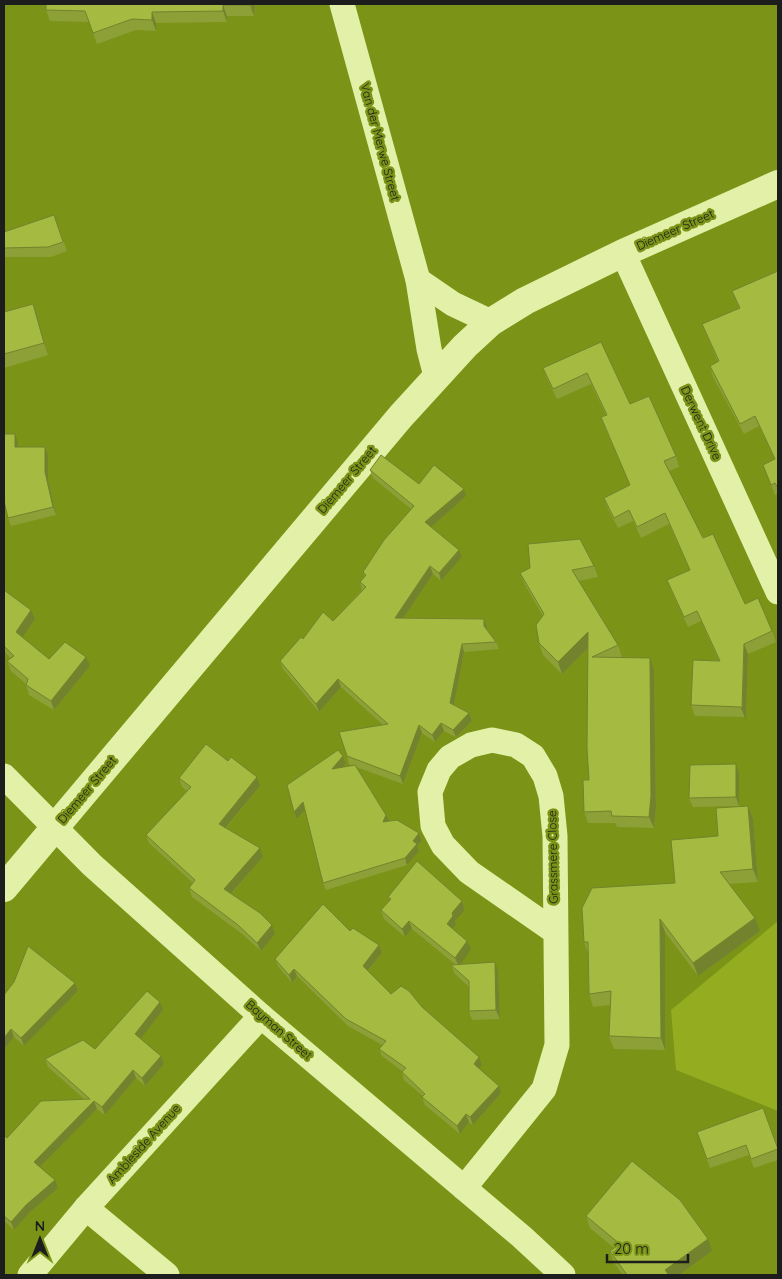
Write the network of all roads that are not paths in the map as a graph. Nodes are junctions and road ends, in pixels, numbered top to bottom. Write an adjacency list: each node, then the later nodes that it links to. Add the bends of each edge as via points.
1 (342, 4): 4 (street, Van der Merwe Street)
2 (778, 184): 3 (street, Diemeer Street)
3 (623, 253): 5 (street, Diemeer Street, via 525,301); 7 (street, Derwent Drive)
4 (418, 280): 5 (street, via 453,304); 6 (street, Van der Merwe Street)
5 (491, 322): 6 (street, Diemeer Street)
6 (436, 376): 9 (street, Diemeer Street)
7 (778, 592)
8 (4, 776): 9 (street, Bayman Street)
9 (54, 828): 10 (street, Diemeer Street); 12 (street, Bayman Street)
10 (4, 888)
11 (554, 931): 11 (street, Grassmere Close, via 555,836 551,796 545,776 532,756 516,745 492,740 471,745 450,757 439,770 430,792 433,826 443,845 469,872); 13 (street, Grassmere Close, via 557,1045 544,1089)
12 (261, 1016): 13 (street, Bayman Street); 14 (street, Ambleside Avenue)
13 (464, 1188): 17 (street, Bayman Street)
14 (86, 1208): 15 (street, Ambleside Avenue); 16 (street)
15 (30, 1275)
16 (167, 1275)
17 (562, 1275)

